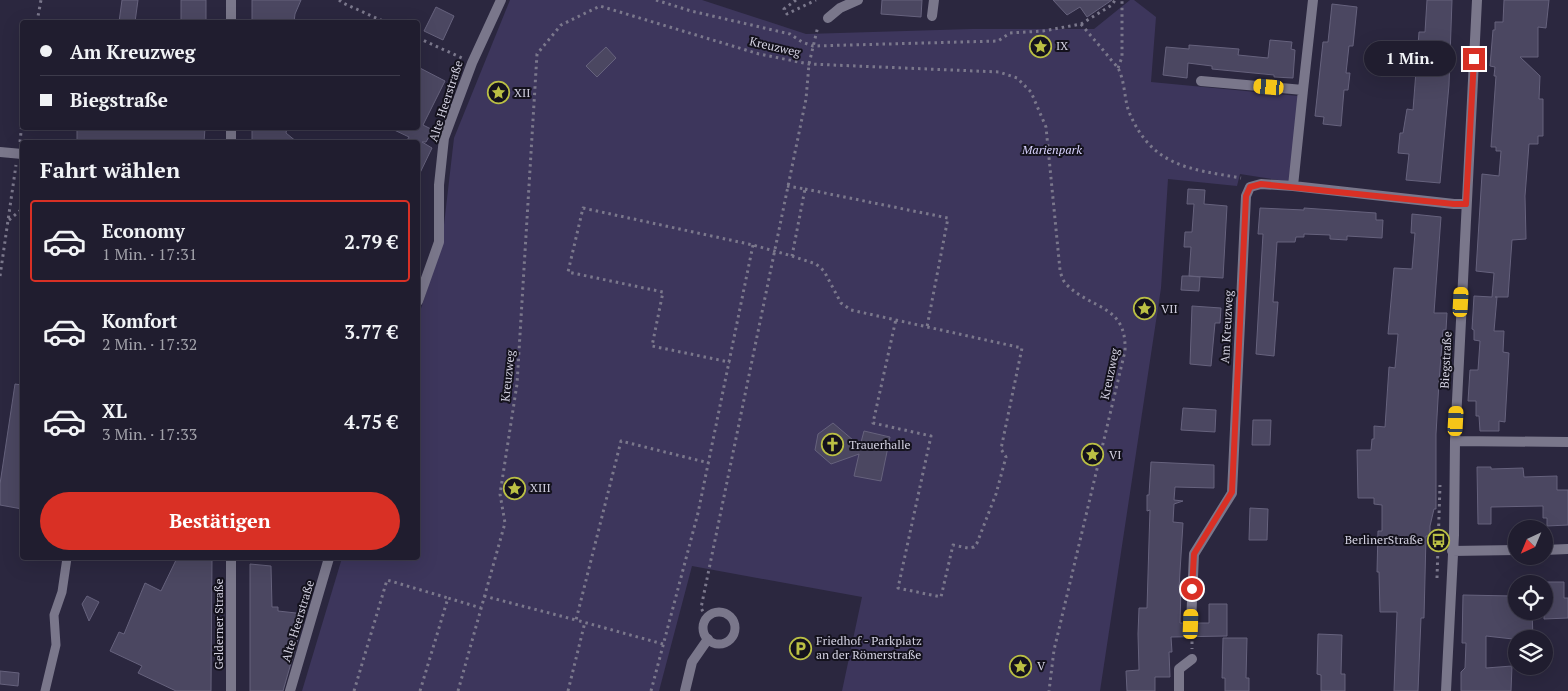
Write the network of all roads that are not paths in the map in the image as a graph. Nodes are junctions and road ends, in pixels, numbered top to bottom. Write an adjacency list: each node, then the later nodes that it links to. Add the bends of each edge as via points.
1 (232, 0): 9 (street)
2 (501, 0): 16 (street, Alte Heerstraße, via 472,62 444,138 439,185 439,242)
3 (858, 0): 8 (street)
4 (934, 0): 7 (street)
5 (1313, 0): 11 (street)
6 (1477, 0): 15 (street, Biegstraße)
7 (932, 16)
8 (828, 18)
9 (232, 20)
10 (1201, 81): 11 (street)
11 (1303, 90): 14 (street)
12 (0, 152): 13 (street)
13 (20, 154)
14 (1293, 186): 15 (street); 26 (street, Am Kreuzweg, via 1261,184 1250,187 1246,196 1232,492 1194,554)
15 (1466, 204): 17 (street, Biegstraße)
16 (420, 295)
17 (1455, 441): 18 (street); 22 (street, Biegstraße)
18 (1568, 442)
19 (1568, 549): 21 (street)
20 (1508, 550): 22 (street)
21 (1553, 550)
22 (1452, 552): 34 (street, Biegstraße)
23 (67, 560): 29 (lane, via 62,592 54,615 56,645)
24 (231, 560): 30 (street, Gelderner Straße)
25 (328, 560): 31 (street, Alte Heerstraße)
26 (1191, 624)
27 (708, 639): 27 (lane, via 703,631 706,617 715,612 725,612 733,618 736,629 733,638 716,644); 32 (street, via 692,662)
28 (1192, 659): 33 (street, via 1179,669)
29 (45, 691)
30 (231, 691)
31 (290, 691)
32 (686, 691)
33 (1179, 691)
34 (1446, 691)

